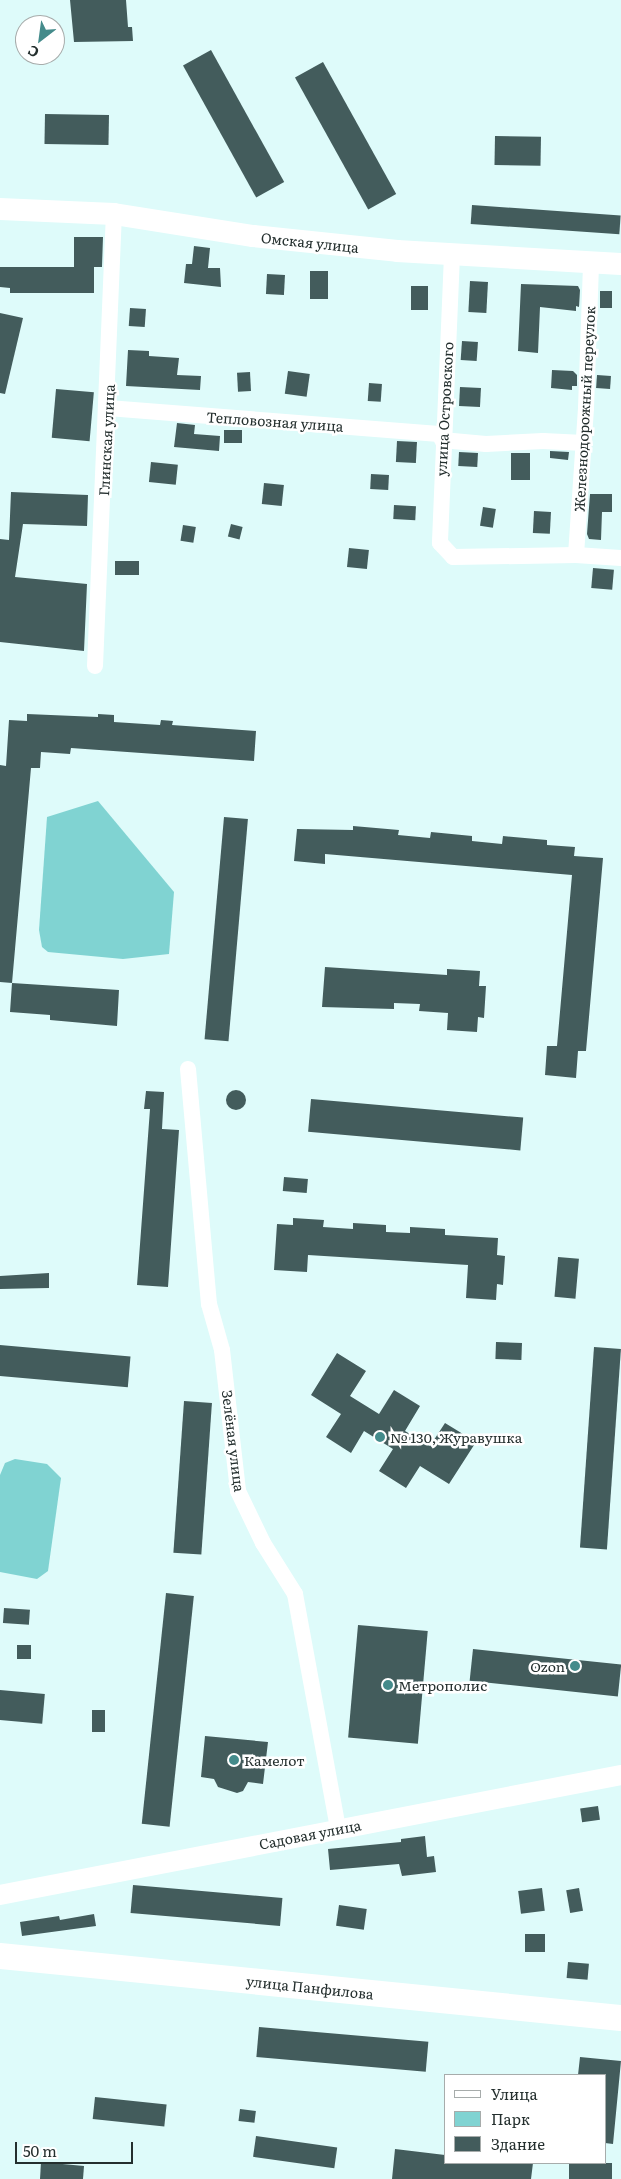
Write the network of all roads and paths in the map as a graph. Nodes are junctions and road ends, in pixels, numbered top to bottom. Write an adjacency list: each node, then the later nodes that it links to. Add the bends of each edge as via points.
1 (0, 208): 2 (main road, Омская улица)
2 (114, 214): 3 (main road, Омская улица, via 253,236); 6 (street, Глинская улица)
3 (452, 255): 4 (main road, Омская улица); 7 (street, улица Островского)
4 (591, 262): 5 (main road, Омская улица); 8 (street, Железнодорожный переулок)
5 (621, 264)
6 (108, 408): 7 (street, Тепловозная улица); 11 (street, Глинская улица)
7 (442, 437): 8 (street, Тепловозная улица, via 486,444); 9 (street, улица Островского, via 438,538 443,549 453,557)
8 (584, 443): 9 (street, Железнодорожный переулок)
9 (576, 555): 10 (street)
10 (621, 558)
11 (95, 666)
12 (188, 1069): 14 (street, Зелёная улица, via 209,1304 222,1350 238,1491 263,1543 295,1594)
13 (621, 1775): 14 (street, Садовая улица)
14 (338, 1828): 15 (street, Садовая улица)
15 (0, 1895)
16 (0, 1956): 17 (main road, улица Панфилова)
17 (621, 2018)

